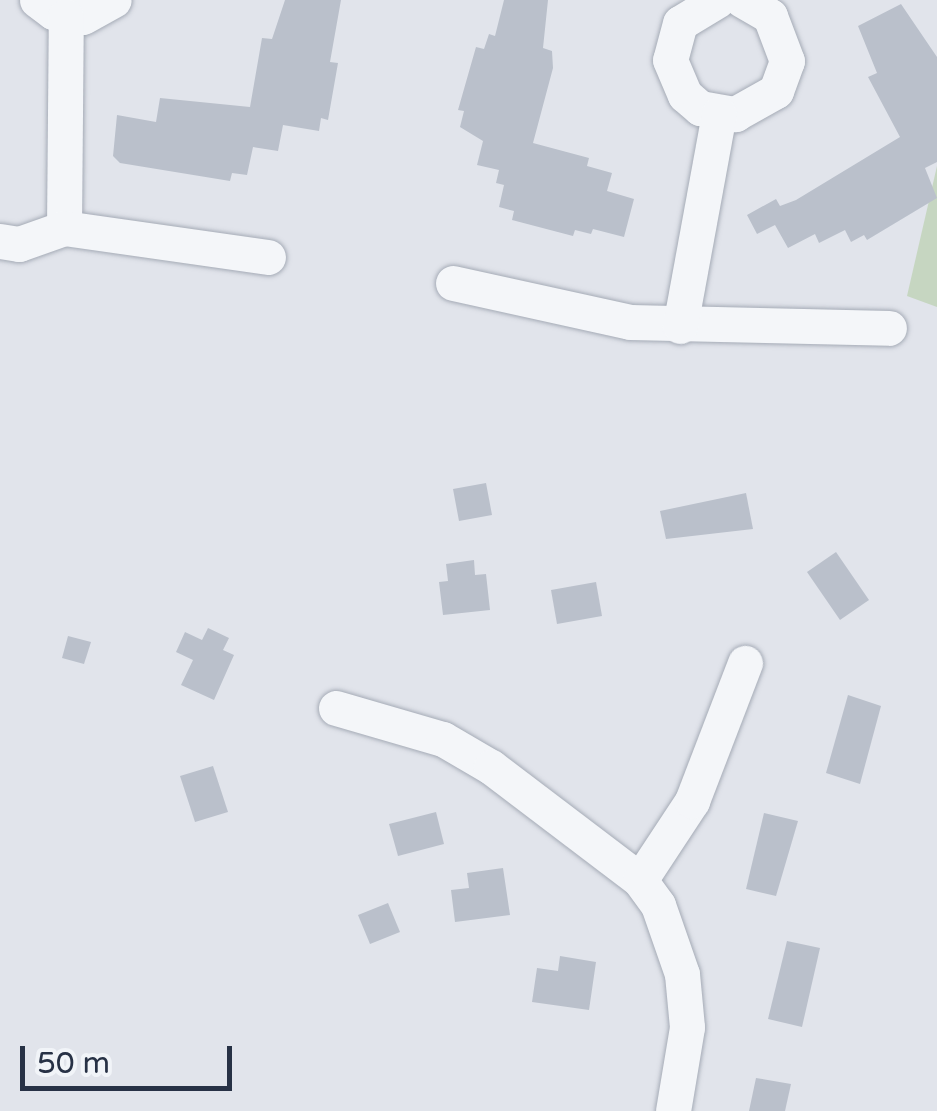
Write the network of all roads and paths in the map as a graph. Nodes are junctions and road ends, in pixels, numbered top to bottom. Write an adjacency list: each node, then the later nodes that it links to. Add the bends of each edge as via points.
1 (114, 0): 4 (street, via 99,11)
2 (700, 3): 5 (street, via 680,23 670,60 685,95)
3 (766, 5): 5 (street, via 785,44 783,77 750,110)
4 (52, 8): 6 (street)
5 (719, 114): 10 (street)
6 (64, 228): 7 (street, via 20,244); 8 (street)
7 (0, 241)
8 (268, 257)
9 (453, 283): 10 (street, via 630,322)
10 (680, 326): 11 (street)
11 (889, 328)
12 (745, 664): 14 (street, via 692,801)
13 (336, 708): 14 (street, via 443,739 491,767)
14 (640, 880): 15 (street, via 658,906 682,974 686,1028)
15 (673, 1111)

